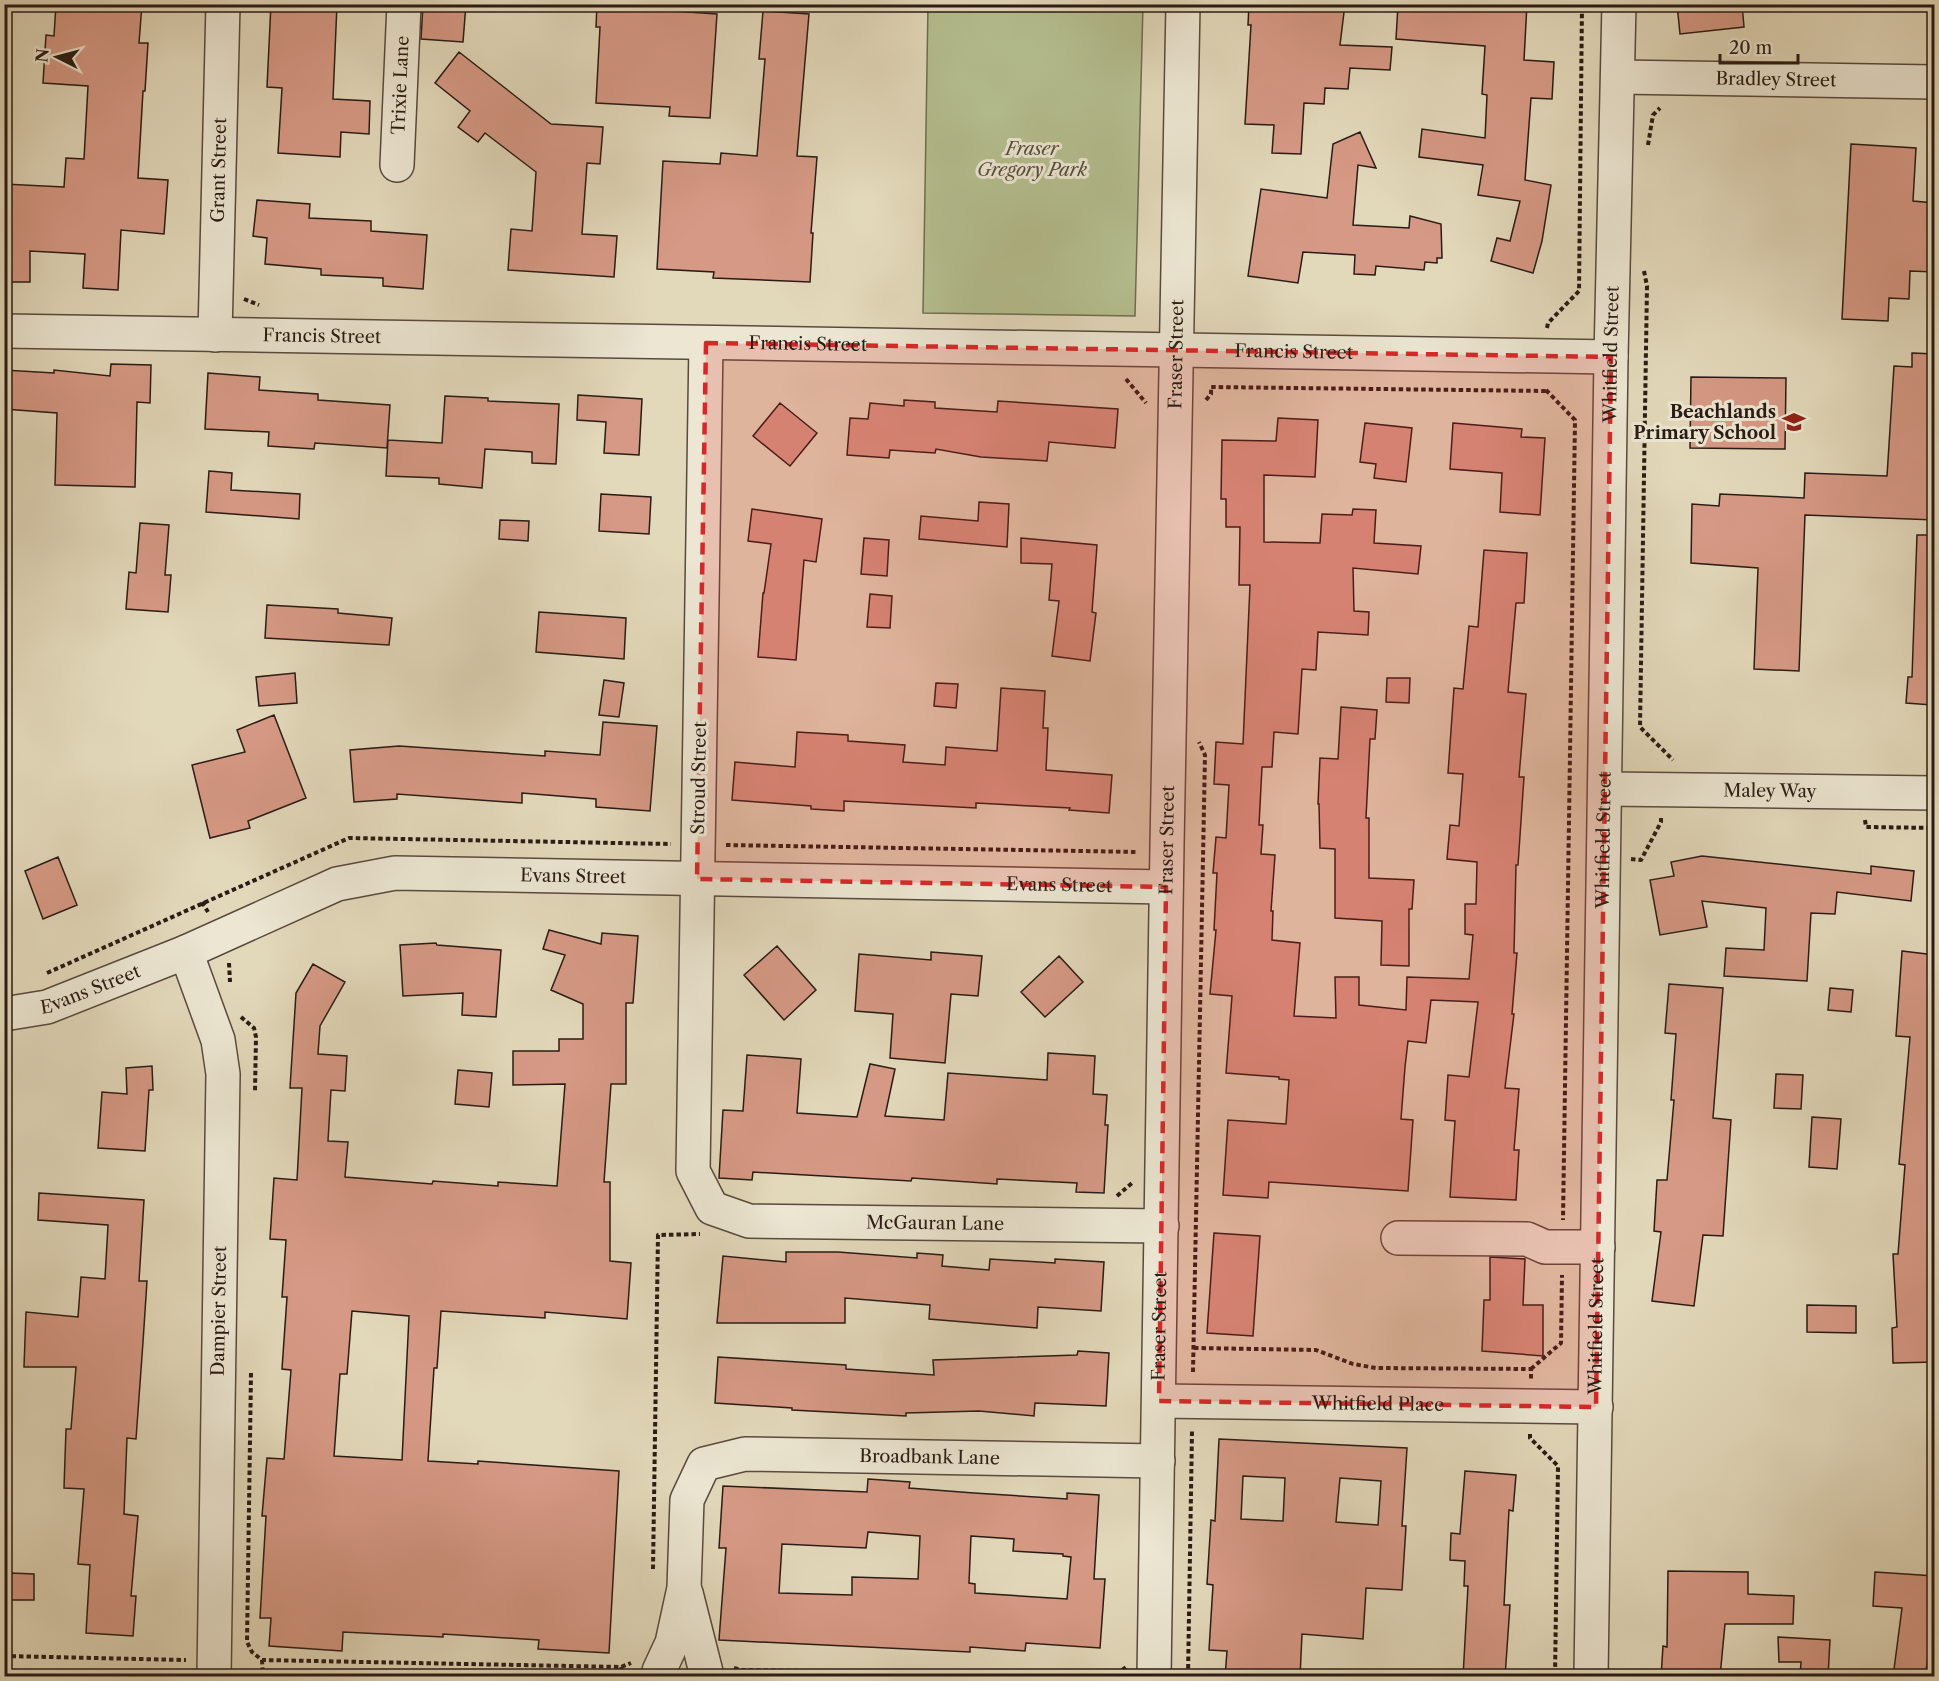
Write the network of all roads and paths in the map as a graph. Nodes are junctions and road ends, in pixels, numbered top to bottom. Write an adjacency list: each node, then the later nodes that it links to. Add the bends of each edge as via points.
1 (223, 4): 14 (street, Grant Street)
2 (404, 4): 10 (street, Trixie Lane)
3 (1183, 4): 16 (street, Fraser Street)
4 (1582, 4): 13 (path, via 1579,291 1548,323)
5 (1619, 4): 6 (street, Whitfield Street)
6 (1618, 76): 7 (street, Bradley Street); 17 (street, Whitfield Street)
7 (1935, 82)
8 (1662, 106): 9 (path, via 1653,116)
9 (1648, 147)
10 (397, 165)
11 (1642, 265): 22 (path, via 1647,286 1640,727)
12 (4, 331): 14 (street, Francis Street)
13 (1547, 331)
14 (215, 335): 15 (street, Francis Street)
15 (706, 343): 16 (street, Francis Street); 33 (street, Stroud Street)
16 (1177, 349): 17 (street, Francis Street); 34 (street, Fraser Street)
17 (1611, 357): 25 (street, Whitfield Street)
18 (1546, 381): 19 (path)
19 (1546, 391): 20 (path, via 1211,387 1211,394); 40 (path, via 1575,420)
20 (1203, 402)
21 (1192, 734): 42 (path, via 1205,755)
22 (1664, 751): 23 (path); 24 (path)
23 (1664, 757)
24 (1674, 760)
25 (1606, 789): 26 (street, Maley Way); 41 (street, Whitfield Street)
26 (1935, 793)
27 (1661, 816): 32 (path, via 1641,860)
28 (1866, 827): 29 (path)
29 (1935, 828)
30 (1140, 844): 31 (path, via 1137,853)
31 (721, 845)
32 (1631, 859)
33 (697, 879): 34 (street, Evans Street); 35 (street, Evans Street, via 395,873 338,884); 37 (street, Stroud Street, via 693,1171)
34 (1166, 887): 38 (street, Fraser Street)
35 (186, 952): 36 (street, Evans Street, via 48,1007); 62 (street, Dampier Street, via 218,1040 223,1074)
36 (4, 1014)
37 (710, 1219): 38 (street, McGauran Lane); 51 (path, via 700,1234 658,1235)
38 (1162, 1226): 46 (street, Fraser Street)
39 (1398, 1238): 40 (street, via 1527,1239 1545,1247)
40 (1563, 1247): 41 (street); 44 (path, via 1561,1343)
41 (1598, 1247): 47 (street, Whitfield Street)
42 (1194, 1348): 43 (path); 44 (path, via 1316,1350 1377,1368)
43 (1194, 1369)
44 (1532, 1369): 45 (path)
45 (1531, 1388)
46 (1159, 1401): 47 (street, Whitfield Place); 50 (street, Fraser Street)
47 (1596, 1407): 68 (street, Whitfield Street)
48 (1192, 1428): 66 (path)
49 (1530, 1429): 67 (path, via 1530,1438 1558,1466)
50 (1158, 1461): 52 (street, Broadbank Lane, via 745,1454 704,1464 687,1500); 59 (street, Fraser Street)
51 (653, 1573)
52 (684, 1588): 58 (street, via 672,1643); 61 (street)
53 (252, 1652): 56 (path)
54 (4, 1656): 55 (path)
55 (186, 1660)
56 (262, 1660): 57 (path); 63 (path)
57 (621, 1667): 58 (path, via 632,1663); 64 (path)
58 (651, 1668): 61 (street, via 683,1664)
59 (1142, 1668): 60 (path, via 1125,1668 1107,1676)
60 (751, 1670): 61 (path); 65 (path)
61 (716, 1672)
62 (214, 1677)
63 (263, 1677)
64 (623, 1677)
65 (750, 1677)
66 (1188, 1677)
67 (1555, 1677)
68 (1591, 1677)

